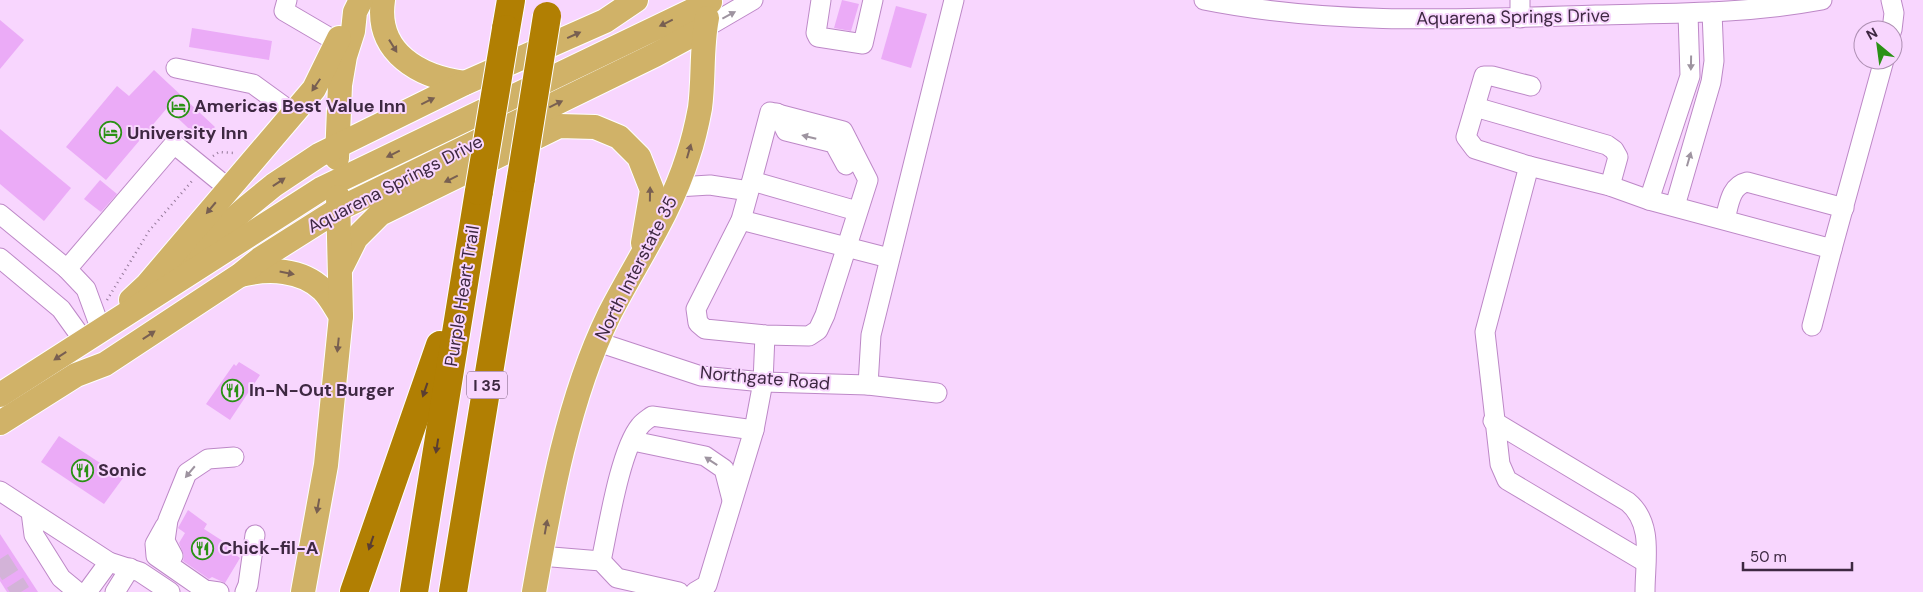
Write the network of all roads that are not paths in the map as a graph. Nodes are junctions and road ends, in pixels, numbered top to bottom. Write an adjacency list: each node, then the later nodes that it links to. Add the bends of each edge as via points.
1 (287, 0): 21 (street, via 284,11)
2 (383, 0): 24 (main road, one-way to 24, via 381,17 384,30 399,55 424,73)
3 (511, 0): 44 (highway, Purple Heart Trail / I 35, bridge)
4 (636, 0): 24 (main road, one-way to 4, via 605,21)
5 (753, 0): 20 (street, Aquarena Springs Drive, one-way to 5)
6 (821, 0): 7 (street, via 818,37 863,44)
7 (873, 0)
8 (954, 0): 48 (street)
9 (1204, 0): 13 (street, Aquarena Springs Drive)
10 (1822, 0): 17 (street, Aquarena Springs Drive, via 1786,7)
11 (1891, 0): 19 (street)
12 (711, 1): 20 (main road, North Interstate 35); 30 (main road, Aquarena Springs Drive, one-way to 30)
13 (1259, 4): 16 (street, Aquarena Springs Drive, via 1371,19)
14 (358, 6): 21 (main road, via 347,18); 28 (main road, via 340,85)
15 (548, 8): 43 (highway, I 35, bridge)
16 (1520, 9): 18 (street, Aquarena Springs Drive)
17 (1712, 12): 18 (street, Aquarena Springs Drive); 37 (street, one-way to 17, via 1710,82 1714,61)
18 (1688, 14): 35 (street, one-way to 35, via 1690,76)
19 (1893, 20)
20 (705, 28): 33 (main road, North Interstate 35, one-way to 20, via 700,108); 39 (main road, Aquarena Springs Drive, one-way to 20, via 655,56)
21 (337, 42): 27 (main road, one-way to 27, via 322,76)
22 (176, 68): 27 (street, via 253,84)
23 (1881, 70): 38 (street)
24 (465, 83): 28 (main road, one-way to 24)
25 (1531, 86): 26 (street, via 1484,76)
26 (1475, 107): 29 (street, via 1466,137 1469,143 1475,148); 32 (street, via 1607,145 1618,157)
27 (293, 113): 34 (main road)
28 (337, 146): 30 (main road); 53 (main road, one-way to 28, via 218,232 246,207 274,185)
29 (1529, 166): 32 (street); 64 (street, via 1485,332)
30 (338, 180): 39 (main road); 53 (main road, Aquarena Springs Drive)
31 (750, 186): 33 (street); 36 (street); 36 (street, via 770,112 777,113 842,131 868,180); 42 (street)
32 (1610, 186): 35 (street)
33 (677, 187): 49 (main road, North Interstate 35, via 667,212)
34 (228, 188): 51 (street, via 174,144); 57 (main road, one-way to 57, via 147,285)
35 (1649, 200): 37 (street)
36 (860, 202): 45 (street)
37 (1675, 206): 41 (street)
38 (1844, 208): 41 (street, via 1747,182 1736,187); 46 (street)
39 (339, 209): 50 (main road); 52 (main road, Aquarena Springs Drive)
40 (0, 214): 51 (street)
41 (1724, 219): 46 (street)
42 (740, 220): 45 (street); 56 (street, via 696,309 698,324 705,330)
43 (512, 229): 89 (highway, I 35); 90 (highway)
44 (471, 243): 87 (highway, one-way to 87, via 432,370); 88 (highway, Purple Heart Trail / I 35, one-way to 88)
45 (848, 246): 48 (street); 56 (street, via 818,330 808,336)
46 (1832, 250): 55 (street)
47 (0, 258): 57 (street)
48 (889, 258): 61 (street, via 871,335)
49 (640, 259): 50 (main road, one-way to 50, via 652,190 639,157 619,137 595,127 560,126 380,214 356,238); 58 (main road, North Interstate 35)
50 (341, 268): 54 (main road)
51 (67, 269): 57 (street, via 86,290)
52 (240, 275): 54 (main road, one-way to 54, via 258,270 288,272 313,281); 59 (main road, Aquarena Springs Drive, one-way to 52, via 105,364)
53 (168, 288): 57 (main road, Aquarena Springs Drive); 59 (main road, via 143,318 93,356)
54 (341, 316): 86 (main road, one-way to 86, via 326,465)
55 (1812, 326)
56 (765, 335): 60 (street)
57 (92, 336): 63 (main road, Aquarena Springs Drive, one-way to 63)
58 (598, 342): 60 (street, Northgate Road, via 701,376); 75 (main road, North Interstate 35, one-way to 58, via 551,493)
59 (76, 375): 65 (main road, Aquarena Springs Drive)
60 (763, 382): 61 (street, Northgate Road); 66 (street)
61 (868, 385): 62 (street, Northgate Road)
62 (937, 393)
63 (0, 395)
64 (1494, 421): 78 (street, via 1500,464 1507,480); 78 (street, via 1638,511 1646,534)
65 (0, 423)
66 (754, 430): 67 (street, via 652,416 639,427); 70 (street)
67 (633, 441): 70 (street, one-way to 67, via 724,469 705,456); 76 (street, via 614,498)
68 (234, 456): 72 (street, one-way to 72, via 208,459 187,473)
69 (0, 491): 71 (street)
70 (732, 502): 93 (street, via 707,585)
71 (30, 512): 77 (street); 81 (street, via 34,535 61,578)
72 (168, 520): 74 (street, via 165,541); 80 (street, via 155,544 156,556 205,590)
73 (256, 535): 85 (street)
74 (173, 556)
75 (540, 556): 76 (street); 91 (main road, North Interstate 35)
76 (601, 561): 92 (street, via 617,578)
77 (109, 562): 79 (street); 82 (street)
78 (1645, 562): 94 (street)
79 (130, 568): 83 (street); 84 (street)
80 (217, 589)
81 (78, 592)
82 (86, 592)
83 (115, 592)
84 (170, 592)
85 (245, 592)
86 (303, 592)
87 (354, 592)
88 (414, 592)
89 (453, 592)
90 (470, 592)
91 (534, 592)
92 (678, 592)
93 (694, 592)
94 (1645, 592)

